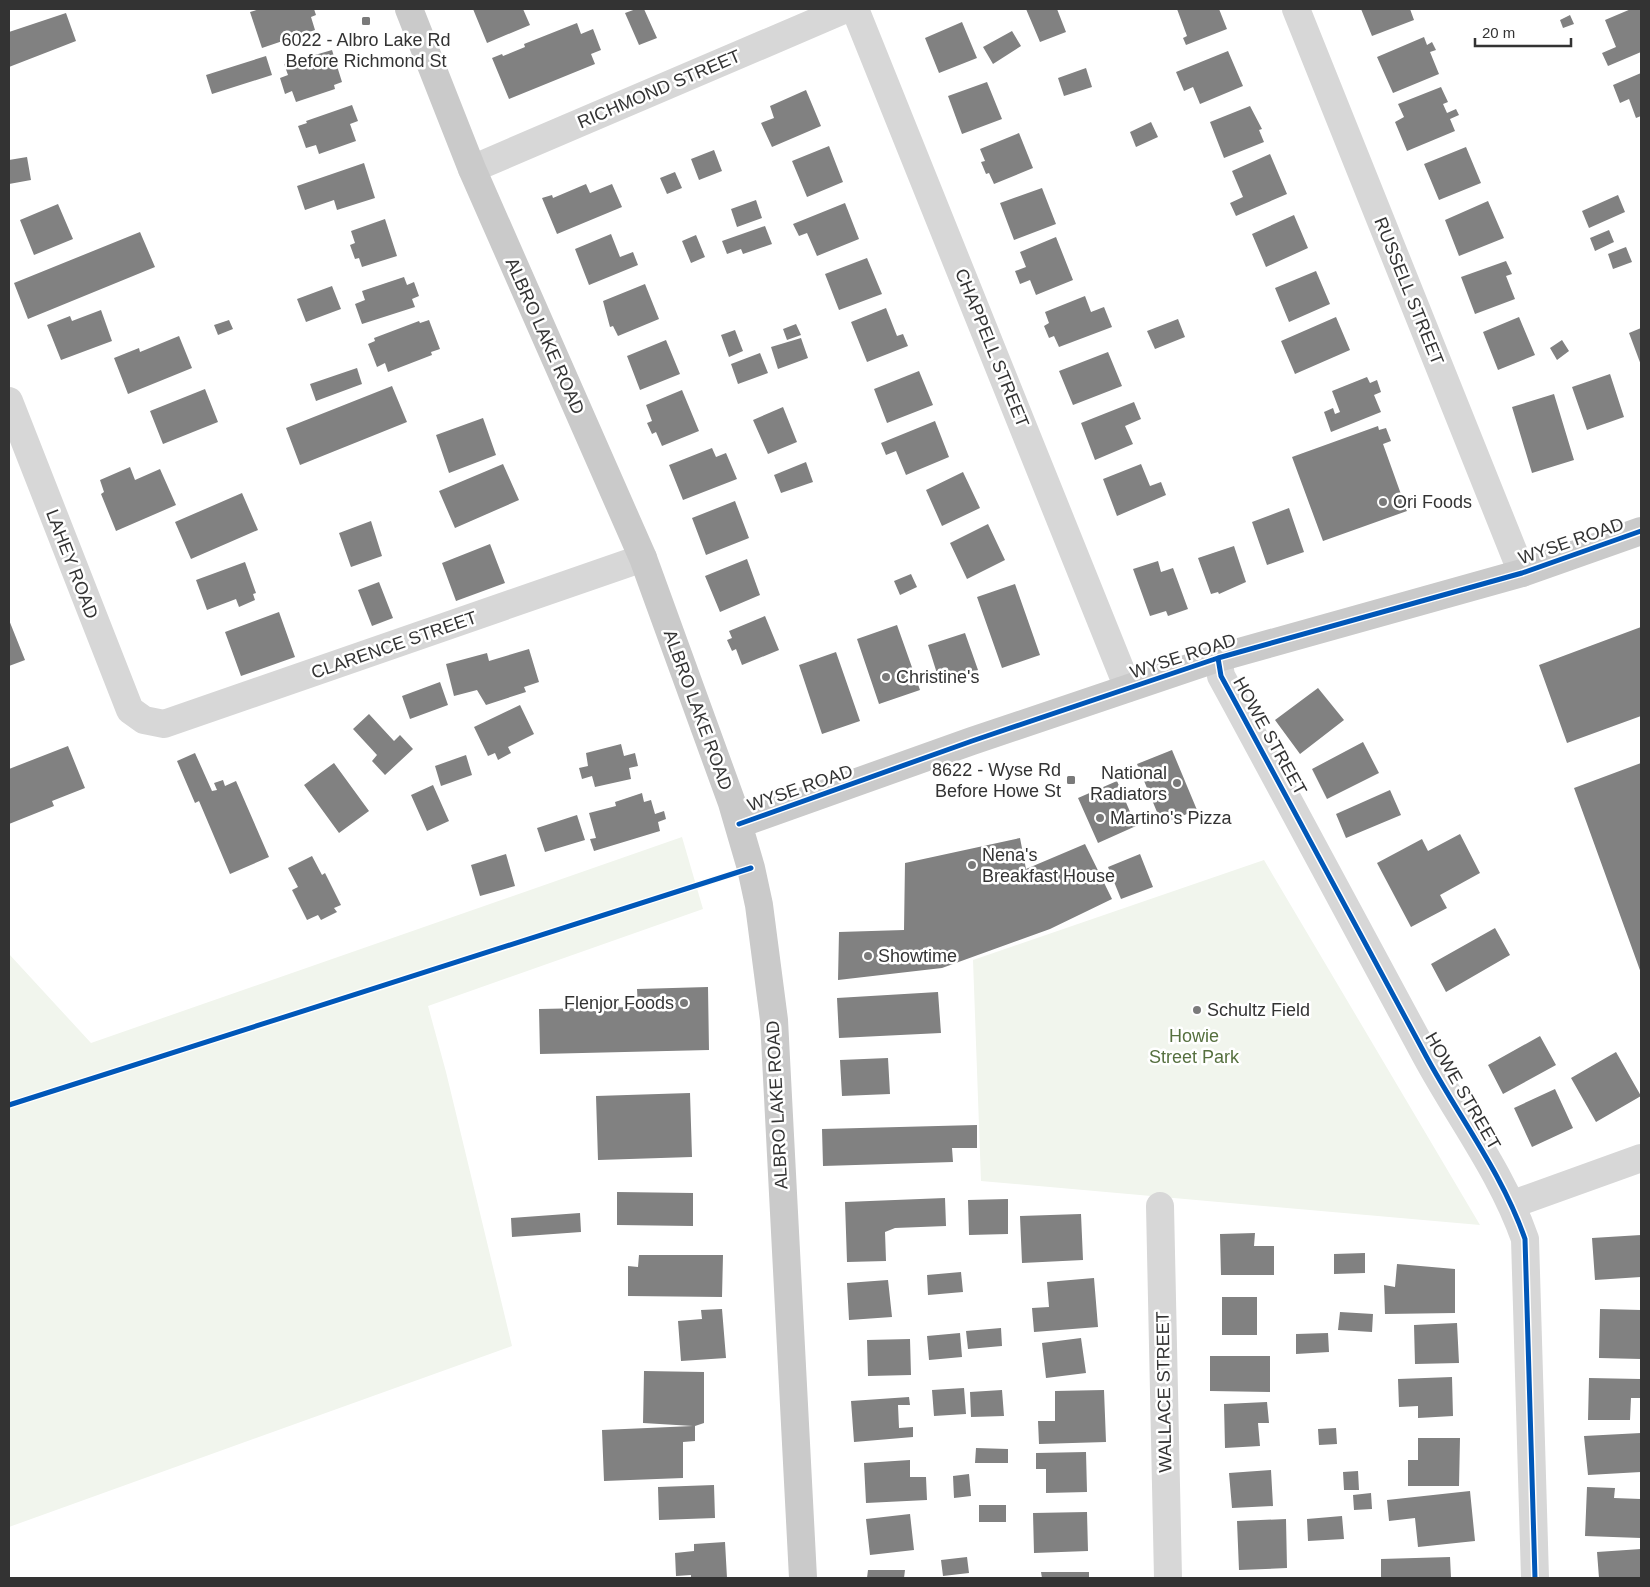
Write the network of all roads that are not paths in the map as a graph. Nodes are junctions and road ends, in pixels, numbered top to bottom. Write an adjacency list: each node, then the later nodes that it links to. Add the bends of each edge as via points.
1 (409, 9): 5 (main road, ALBRO LAKE ROAD)
2 (846, 9): 5 (street, RICHMOND STREET)
3 (856, 9): 11 (street, CHAPPELL STREET)
4 (1296, 9): 9 (street, RUSSELL STREET)
5 (472, 169): 8 (main road, ALBRO LAKE ROAD)
6 (9, 401): 12 (street, LAHEY ROAD, via 130,710)
7 (1641, 531): 9 (main road, WYSE ROAD)
8 (643, 558): 12 (street, CLARENCE STREET, via 164,724); 13 (main road, ALBRO LAKE ROAD)
9 (1522, 573): 10 (main road, WYSE ROAD)
10 (1218, 658): 11 (main road, WYSE ROAD); 15 (street, HOWE STREET, via 1221,676 1316,847 1426,1058)
11 (1128, 688): 13 (main road, WYSE ROAD)
12 (144, 720)
13 (739, 824): 17 (main road, ALBRO LAKE ROAD, via 759,905 774,1020)
14 (1641, 1158): 15 (street)
15 (1513, 1204): 19 (street, HOWE STREET, via 1525,1239)
16 (1160, 1206): 18 (street, WALLACE STREET)
17 (803, 1578)
18 (1168, 1578)
19 (1535, 1578)

